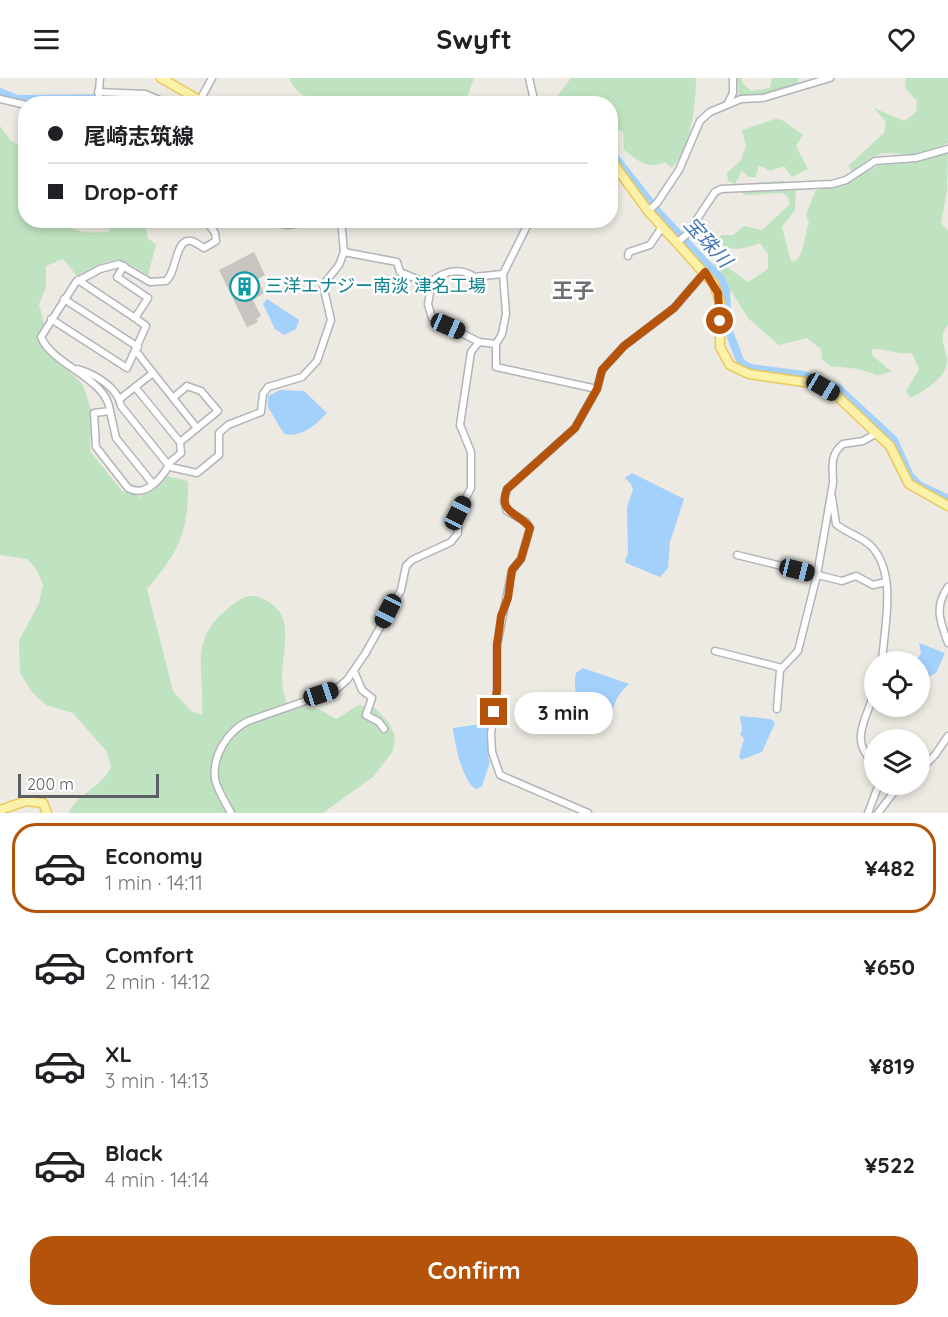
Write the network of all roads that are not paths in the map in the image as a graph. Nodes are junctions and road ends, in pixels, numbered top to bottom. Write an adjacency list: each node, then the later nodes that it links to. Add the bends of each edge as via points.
1 (100, 78): 7 (street)
2 (161, 78): 9 (main road)
3 (212, 78): 10 (street)
4 (529, 78): 11 (street)
5 (733, 78): 14 (street)
6 (830, 78): 14 (street)
7 (98, 93): 8 (street, via 134,92)
8 (146, 96)
9 (192, 96)
10 (205, 96)
11 (533, 96)
12 (0, 99): 13 (street)
13 (18, 104)
14 (728, 104): 17 (street, via 700,121 679,170)
15 (948, 149): 22 (street, via 916,158 875,161 854,176 832,184 721,189)
16 (618, 169): 17 (main road)
17 (649, 210): 18 (main road)
18 (662, 227): 22 (main road); 24 (street, via 650,245 629,252)
19 (211, 228): 25 (street, via 217,238 212,245 202,248 191,241 183,242 166,281 147,281)
20 (342, 228): 23 (street)
21 (526, 228): 27 (street)
22 (679, 241): 26 (main road)
23 (344, 252): 29 (street, via 397,262 400,272); 46 (street, via 324,285 331,327 312,367 302,377 268,387 261,412 228,425 219,433 219,455 210,464 190,473)
24 (628, 256)
25 (124, 266): 28 (street, via 113,264); 31 (street, via 117,277 148,298)
26 (705, 272): 39 (street, via 674,308 624,346 602,370); 44 (main road, via 718,293 720,347 733,367 749,374 823,387)
27 (503, 274): 29 (street, via 474,277 466,271 455,271 437,277); 34 (street, via 506,314)
28 (78, 280): 30 (street); 31 (street)
29 (431, 285): 33 (street, via 428,304 432,318)
30 (64, 299): 32 (street); 35 (street)
31 (135, 318): 35 (street, via 146,326)
32 (51, 319): 35 (street, via 127,368); 36 (street, via 42,333 43,342)
33 (479, 342): 34 (street); 58 (street, via 471,352 460,425 471,452 471,488 458,513 458,533 451,542 406,566 401,590)
34 (496, 344): 39 (street, via 496,367)
35 (137, 349): 37 (street)
36 (75, 368): 40 (street, via 114,389); 42 (street, via 108,400)
37 (153, 373): 38 (street); 41 (street)
38 (135, 387): 40 (street); 45 (street)
39 (597, 389): 70 (street, via 570,433 517,478 505,494 507,511 530,528 521,559 512,570 501,616 490,734 500,775)
40 (121, 398): 46 (street, via 121,406)
41 (173, 398): 43 (street); 43 (street, via 187,386 201,391 218,411)
42 (110, 411): 47 (street, via 116,438); 47 (street, via 94,413 98,451 133,491)
43 (197, 428): 45 (street)
44 (877, 433): 48 (street, via 838,448 830,468 834,480); 49 (main road, via 890,446 909,484)
45 (180, 442): 46 (street, via 181,453)
46 (168, 464): 47 (street, via 163,477)
47 (153, 484)
48 (832, 497): 51 (street); 52 (street, via 836,524 872,547)
49 (948, 506)
50 (736, 555): 51 (street)
51 (818, 575): 52 (street, via 845,581 858,576 877,585); 57 (street, via 798,651)
52 (886, 582): 56 (street, via 890,593)
53 (948, 587): 54 (street, via 939,611)
54 (948, 643)
55 (715, 651): 57 (street)
56 (883, 651)
57 (782, 668): 59 (street)
58 (354, 671): 61 (street, via 362,690 372,698 366,715); 69 (street, via 334,690 236,727 217,760 215,780)
59 (777, 709)
60 (865, 717): 63 (street, via 859,734)
61 (384, 729)
62 (948, 736): 64 (street)
63 (864, 753)
64 (930, 760)
65 (875, 795): 71 (street)
66 (892, 795): 72 (street)
67 (0, 810): 68 (main road, via 33,800 43,802)
68 (47, 813)
69 (231, 813)
70 (588, 813)
71 (868, 813)
72 (878, 813)

